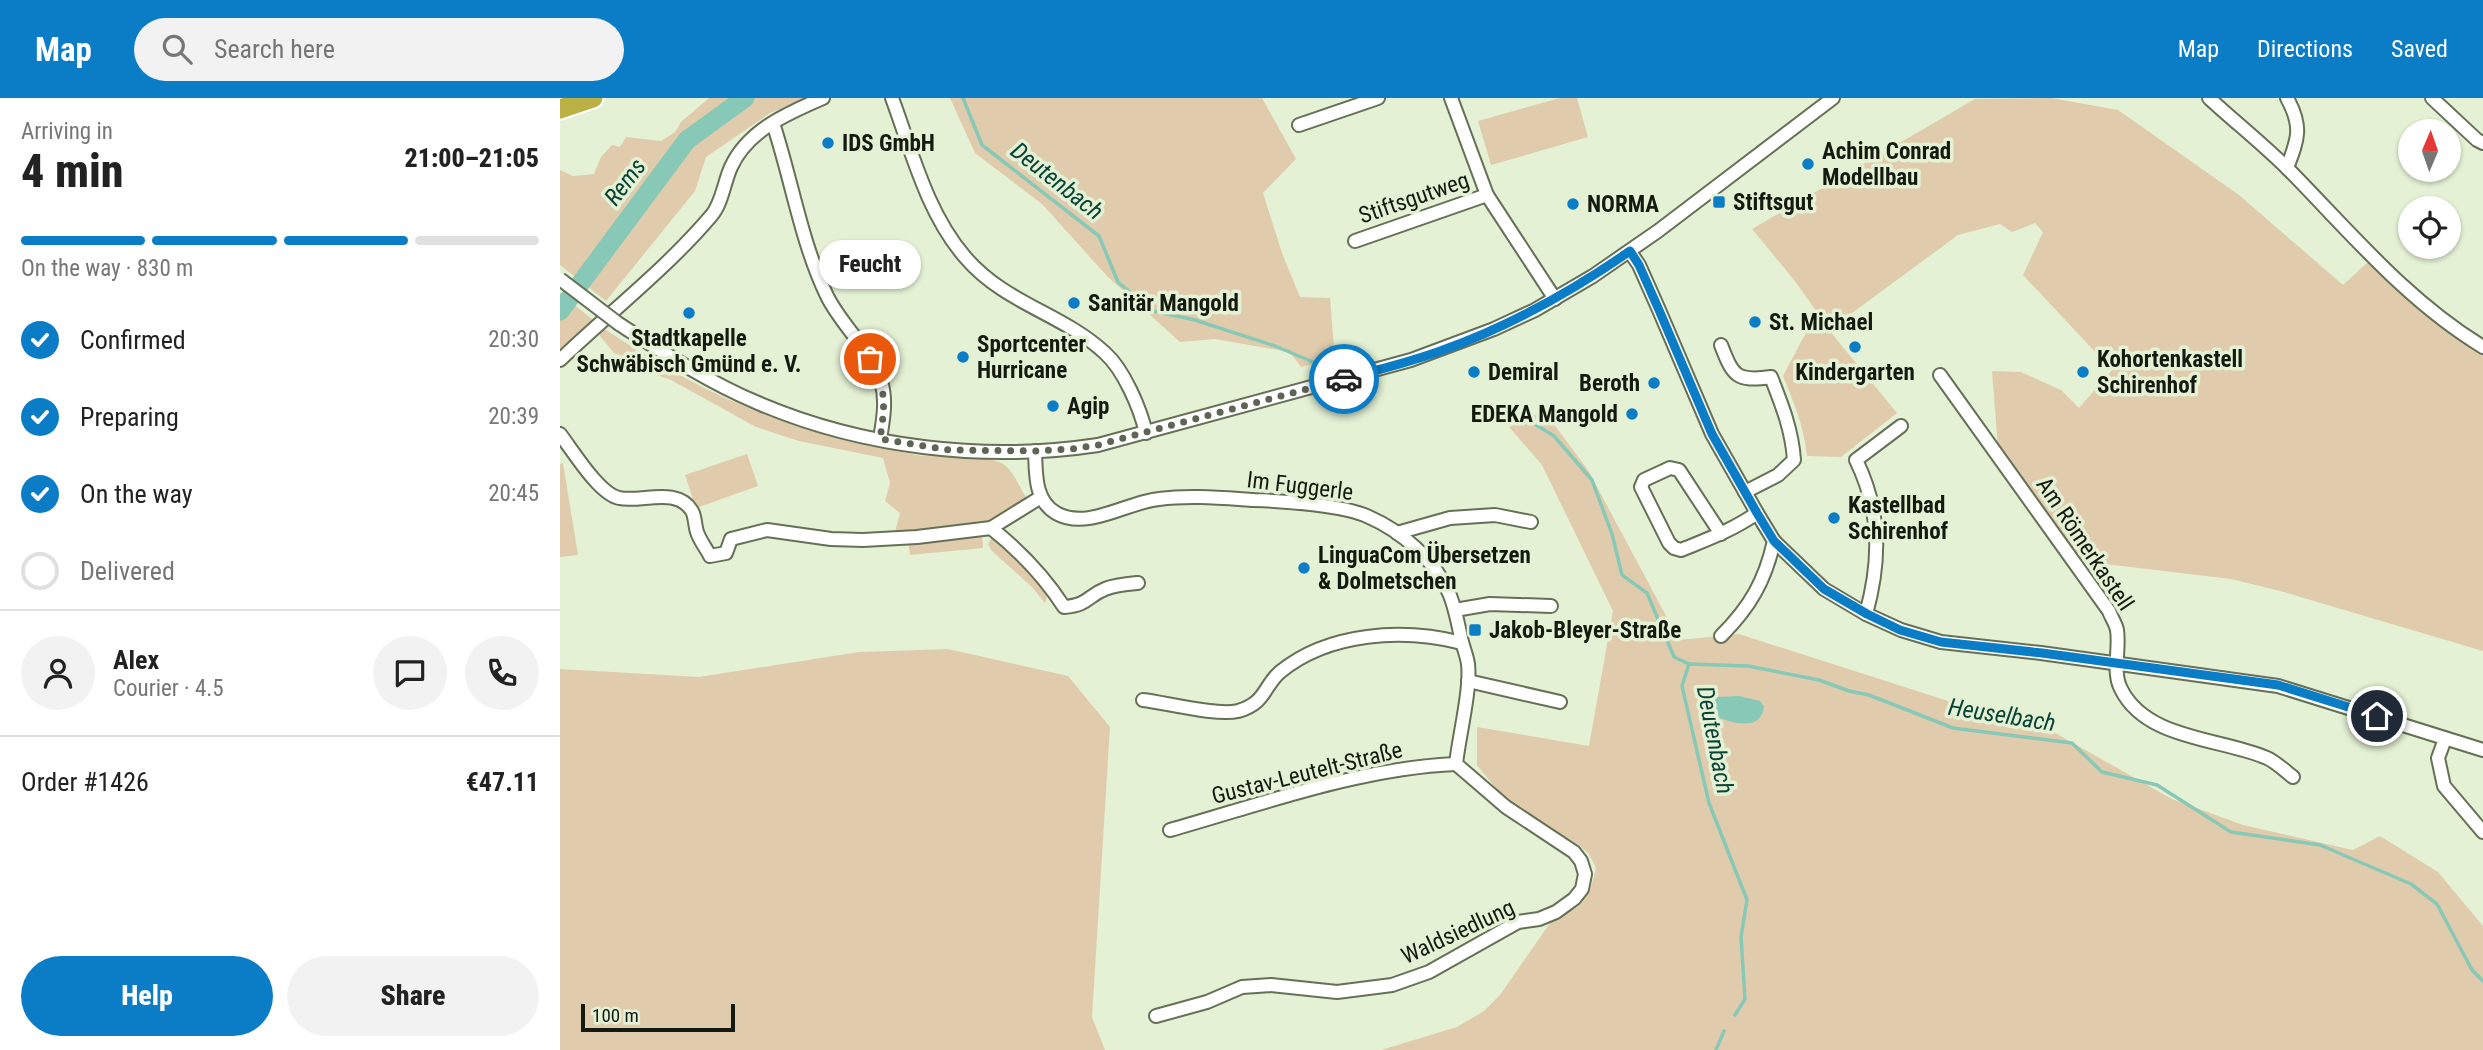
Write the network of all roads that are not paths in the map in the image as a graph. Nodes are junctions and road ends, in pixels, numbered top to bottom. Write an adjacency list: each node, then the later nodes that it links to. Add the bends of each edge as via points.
1 (593, 98): 10 (highway)
2 (823, 98): 11 (street)
3 (892, 98): 25 (street, via 936,215 964,256 1012,297 1073,329 1107,354 1126,381)
4 (1378, 98): 12 (street)
5 (1451, 98): 15 (street, Stiftsgutweg)
6 (1833, 98): 17 (street)
7 (2208, 98): 14 (street)
8 (2287, 98): 14 (street, via 2299,126)
9 (2432, 98): 13 (street)
10 (560, 109)
11 (773, 123): 22 (street, via 747,141 737,155 714,213); 27 (street, via 815,268 838,317 880,377 884,393)
12 (1299, 125)
13 (2483, 143)
14 (2287, 168): 21 (street, via 2386,272 2427,309)
15 (1487, 195): 16 (street, Stiftsgutweg); 19 (street, Stiftsgutweg)
16 (1355, 241)
17 (1630, 251): 19 (street); 29 (street, via 1712,434)
18 (560, 279): 27 (street, bridge, via 685,367 758,403 818,425)
19 (1555, 299): 25 (street, via 1422,357)
20 (1721, 345): 29 (street, via 1735,375 1771,377 1792,440 1794,460 1778,475)
21 (2483, 347)
22 (560, 360)
23 (1940, 375): 43 (street, Am Römerkastell, via 2109,611 2117,629)
24 (1901, 426): 40 (street, via 1856,460 1871,503 1876,541 1875,582)
25 (1146, 433): 28 (street, via 1098,445)
26 (560, 434): 33 (street, via 593,478 618,498 681,501 692,511 698,536 710,556 726,553 731,539 767,530 863,540)
27 (880, 439): 28 (street, via 950,450)
28 (1035, 451): 30 (street)
29 (1745, 492): 31 (street)
30 (1041, 497): 33 (street); 34 (street, Im Fuggerle, via 1057,513 1077,519 1155,499 1272,500 1368,516)
31 (1757, 513): 35 (street); 36 (street)
32 (1531, 522): 34 (street, via 1495,515 1450,517)
33 (991, 528): 37 (street, via 1034,567 1064,607 1086,602 1109,587)
34 (1397, 533): 39 (street, Im Fuggerle, via 1435,570)
35 (1721, 534): 35 (street, via 1681,550 1674,548 1642,487 1644,480 1670,468 1679,470)
36 (1774, 541): 40 (street, via 1824,589); 41 (street, via 1753,600)
37 (1138, 583)
38 (1550, 606): 39 (street, via 1490,604)
39 (1455, 610): 42 (street, Im Fuggerle)
40 (1867, 614): 43 (street, via 1941,642)
41 (1721, 636)
42 (1462, 643): 44 (street, Im Fuggerle); 45 (street, via 1409,635 1332,644 1299,657 1277,674 1256,703 1237,711)
43 (2117, 663): 47 (street, via 2278,685); 50 (street, Am Römerkastell, via 2119,687 2134,709 2148,719 2268,759)
44 (1468, 681): 46 (street); 49 (street, Im Fuggerle)
45 (1143, 700)
46 (1560, 702)
47 (2445, 739): 48 (street); 52 (street, via 2438,758 2444,786)
48 (2483, 750)
49 (1456, 764): 51 (street, Gustav-Leutelt-Straße, via 1368,775); 53 (street, Waldsiedlung, via 1506,807 1574,852 1585,874 1574,899 1556,912 1518,922 1429,972 1392,985 1337,992 1271,985 1242,987)
50 (2292, 777)
51 (1170, 830)
52 (2483, 832)
53 (1156, 1016)

